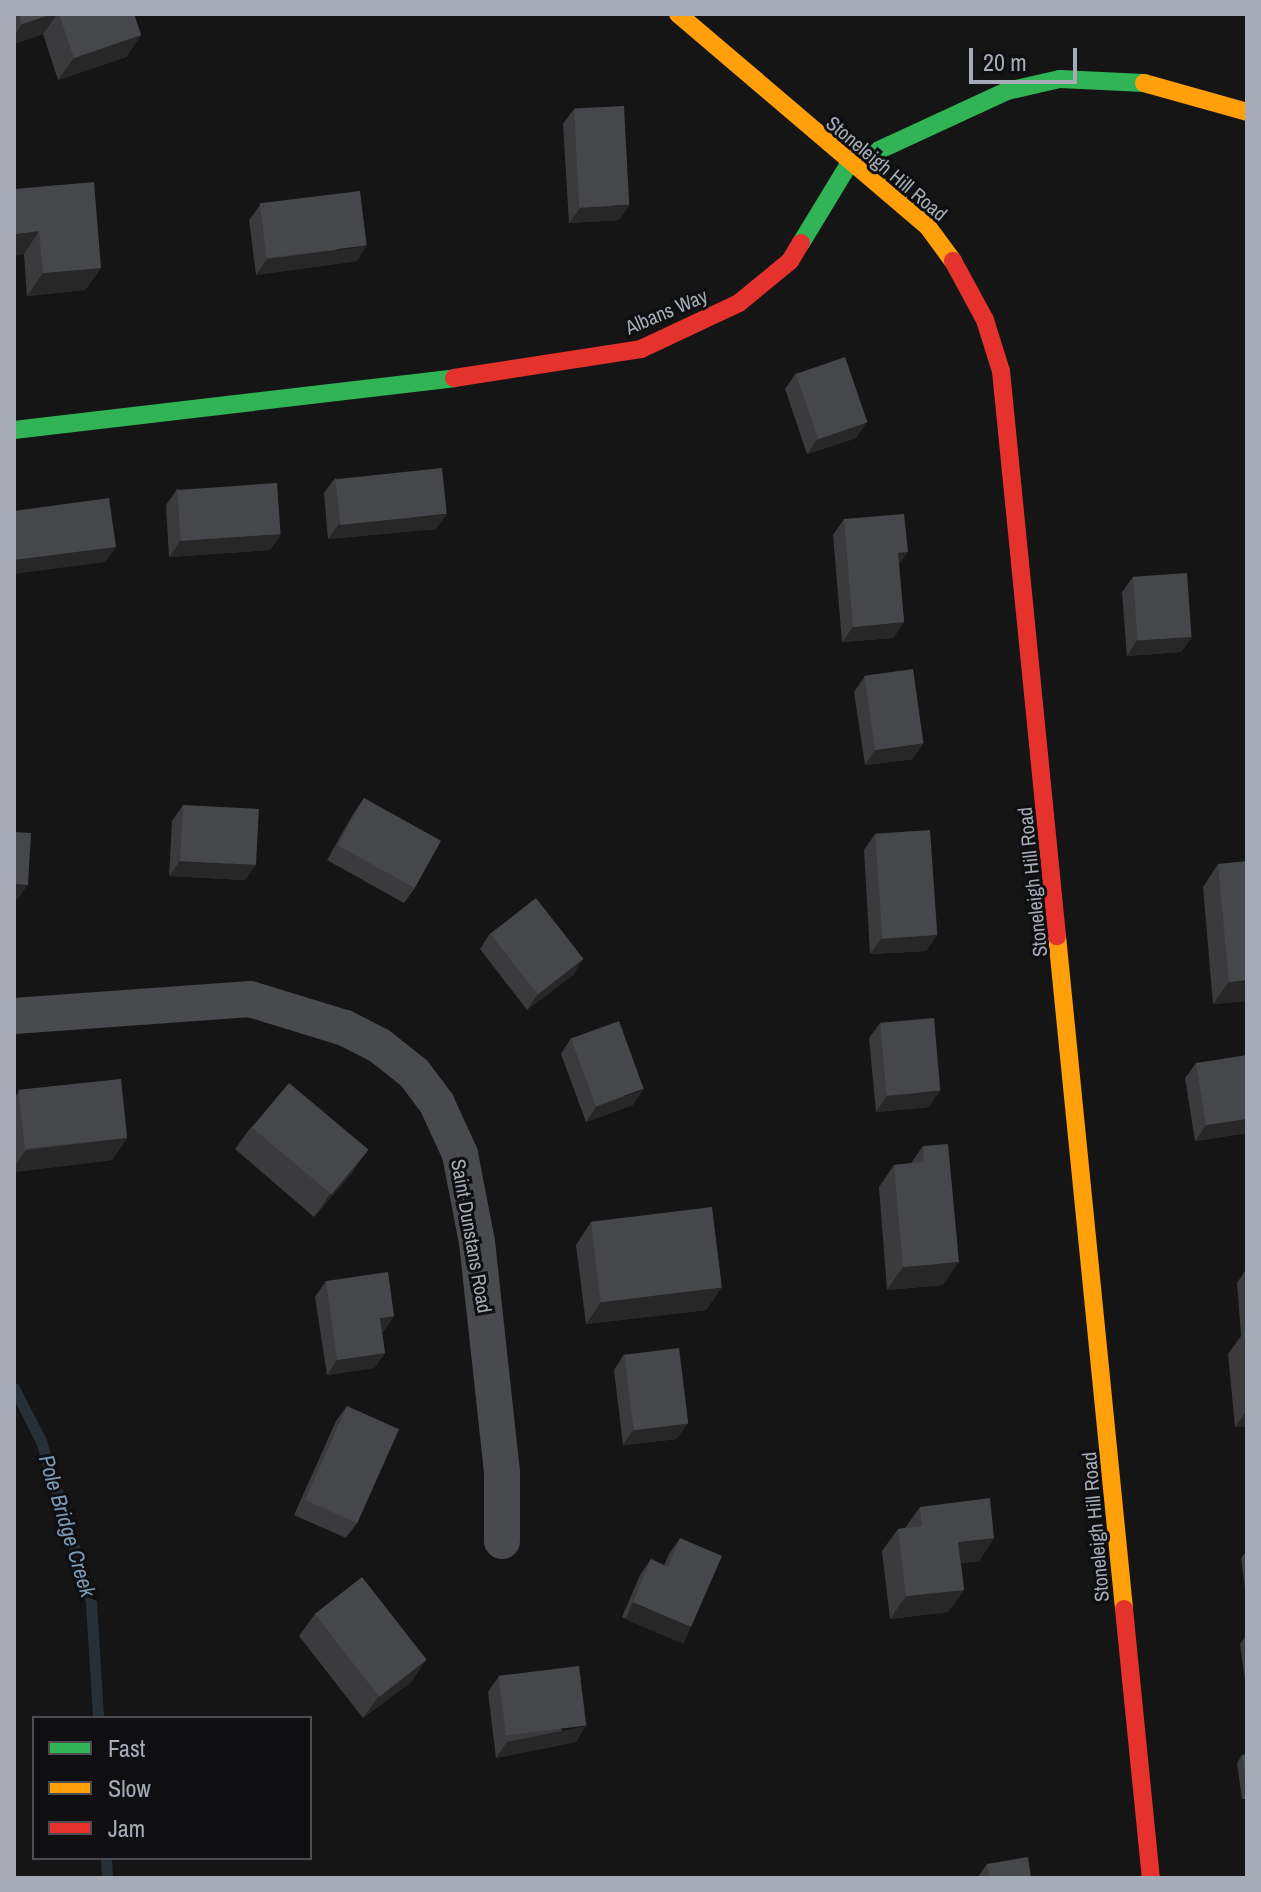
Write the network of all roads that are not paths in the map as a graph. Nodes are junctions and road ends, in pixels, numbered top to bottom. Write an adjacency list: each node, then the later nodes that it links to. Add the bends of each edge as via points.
1 (678, 14): 3 (street, Stoneleigh Hill Road)
2 (1247, 112): 3 (street, via 1168,87 1114,78 1060,79 1007,91)
3 (849, 164): 4 (street, Albans Way, via 790,261 739,303 641,349 381,389); 7 (street, Stoneleigh Hill Road, via 928,227 978,308 1001,371)
4 (14, 430)
5 (14, 1016): 6 (street, Saint Dunstans Road, via 250,999 345,1028 380,1046 414,1073 437,1104 460,1154 477,1242 502,1473)
6 (502, 1541)
7 (1151, 1878)

